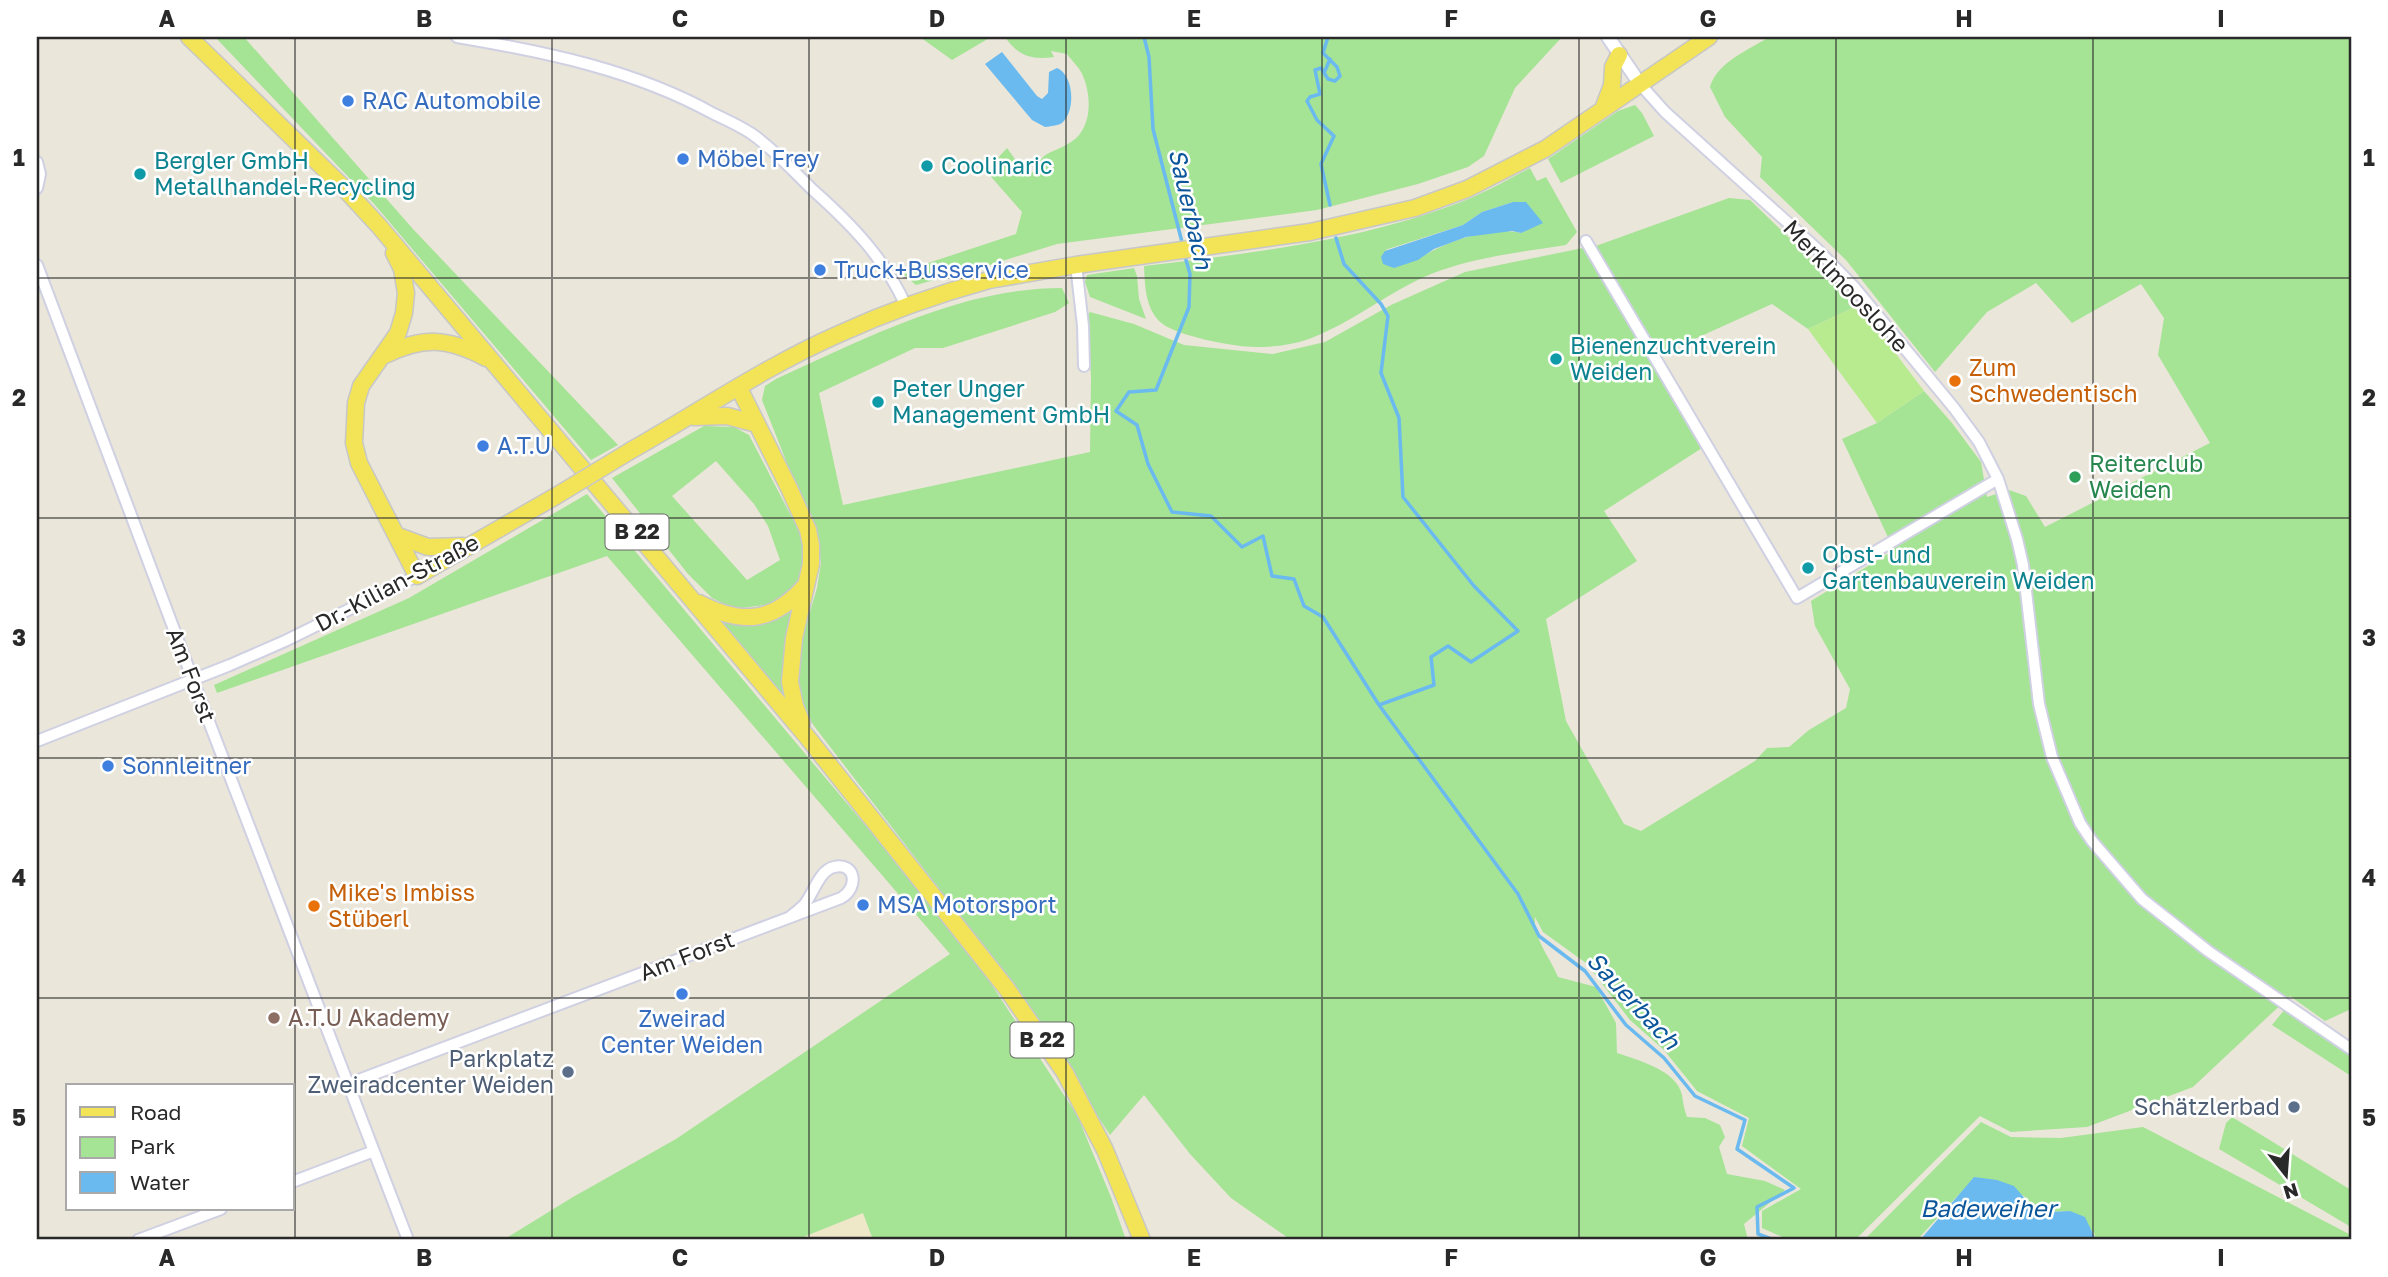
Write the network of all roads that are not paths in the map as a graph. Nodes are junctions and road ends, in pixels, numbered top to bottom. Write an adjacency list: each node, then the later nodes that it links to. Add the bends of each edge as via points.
1 (188, 37): 10 (main road, B 22)
2 (457, 37): 14 (street, via 597,66 654,84 750,133 869,245)
3 (1608, 37): 5 (street)
4 (1709, 37): 6 (main road, Dr.-Kilian-Straße)
5 (1619, 55): 6 (street); 7 (main road)
6 (1640, 84): 7 (main road, Dr.-Kilian-Straße); 21 (street, Merklmooslohe, via 1854,287 1954,408)
7 (1603, 109): 13 (main road, Dr.-Kilian-Straße, via 1516,165 1415,208 1310,232)
8 (37, 162): 9 (street)
9 (37, 188)
10 (379, 226): 15 (main road, via 402,269 406,293 398,333); 16 (main road, B 22)
11 (1586, 241): 21 (street, via 1797,598)
12 (37, 265): 27 (street, Am Forst)
13 (1076, 265): 14 (main road, Dr.-Kilian-Straße, via 989,280); 17 (street)
14 (906, 306): 18 (main road, Dr.-Kilian-Straße, via 836,335)
15 (380, 358): 16 (main road, via 405,345 446,341); 22 (main road, via 360,386 354,443 359,463)
16 (493, 362): 26 (main road, B 22)
17 (1084, 366)
18 (739, 388): 19 (main road, Dr.-Kilian-Straße); 20 (main road)
19 (688, 418): 20 (main road, via 727,416); 23 (main road, Dr.-Kilian-Straße, bridge)
20 (757, 424): 25 (main road, via 808,530 811,564)
21 (1998, 479): 31 (street, Merklmooslohe, via 2022,565 2039,704 2062,786 2080,823 2142,899 2208,951)
22 (398, 536): 23 (main road, via 428,547); 24 (main road)
23 (472, 545): 24 (main road, Dr.-Kilian-Straße)
24 (416, 576): 27 (street, Dr.-Kilian-Straße, via 296,636)
25 (807, 583): 26 (main road, via 773,613 754,617 733,617); 28 (main road, via 794,638 790,682)
26 (695, 601): 28 (main road, B 22)
27 (192, 680): 29 (street, Dr.-Kilian-Straße); 32 (street, Am Forst)
28 (808, 738): 38 (main road, B 22, via 1007,989 1065,1073 1105,1150)
29 (37, 741)
30 (791, 916): 30 (street, Am Forst, via 848,894 854,878 850,871 839,866 829,869); 32 (street, Am Forst)
31 (2351, 1049)
32 (348, 1084): 33 (street, Am Forst)
33 (374, 1151): 34 (street); 37 (street, Am Forst)
34 (294, 1181)
35 (218, 1210): 36 (street)
36 (138, 1240)
37 (408, 1240)
38 (1142, 1240)

